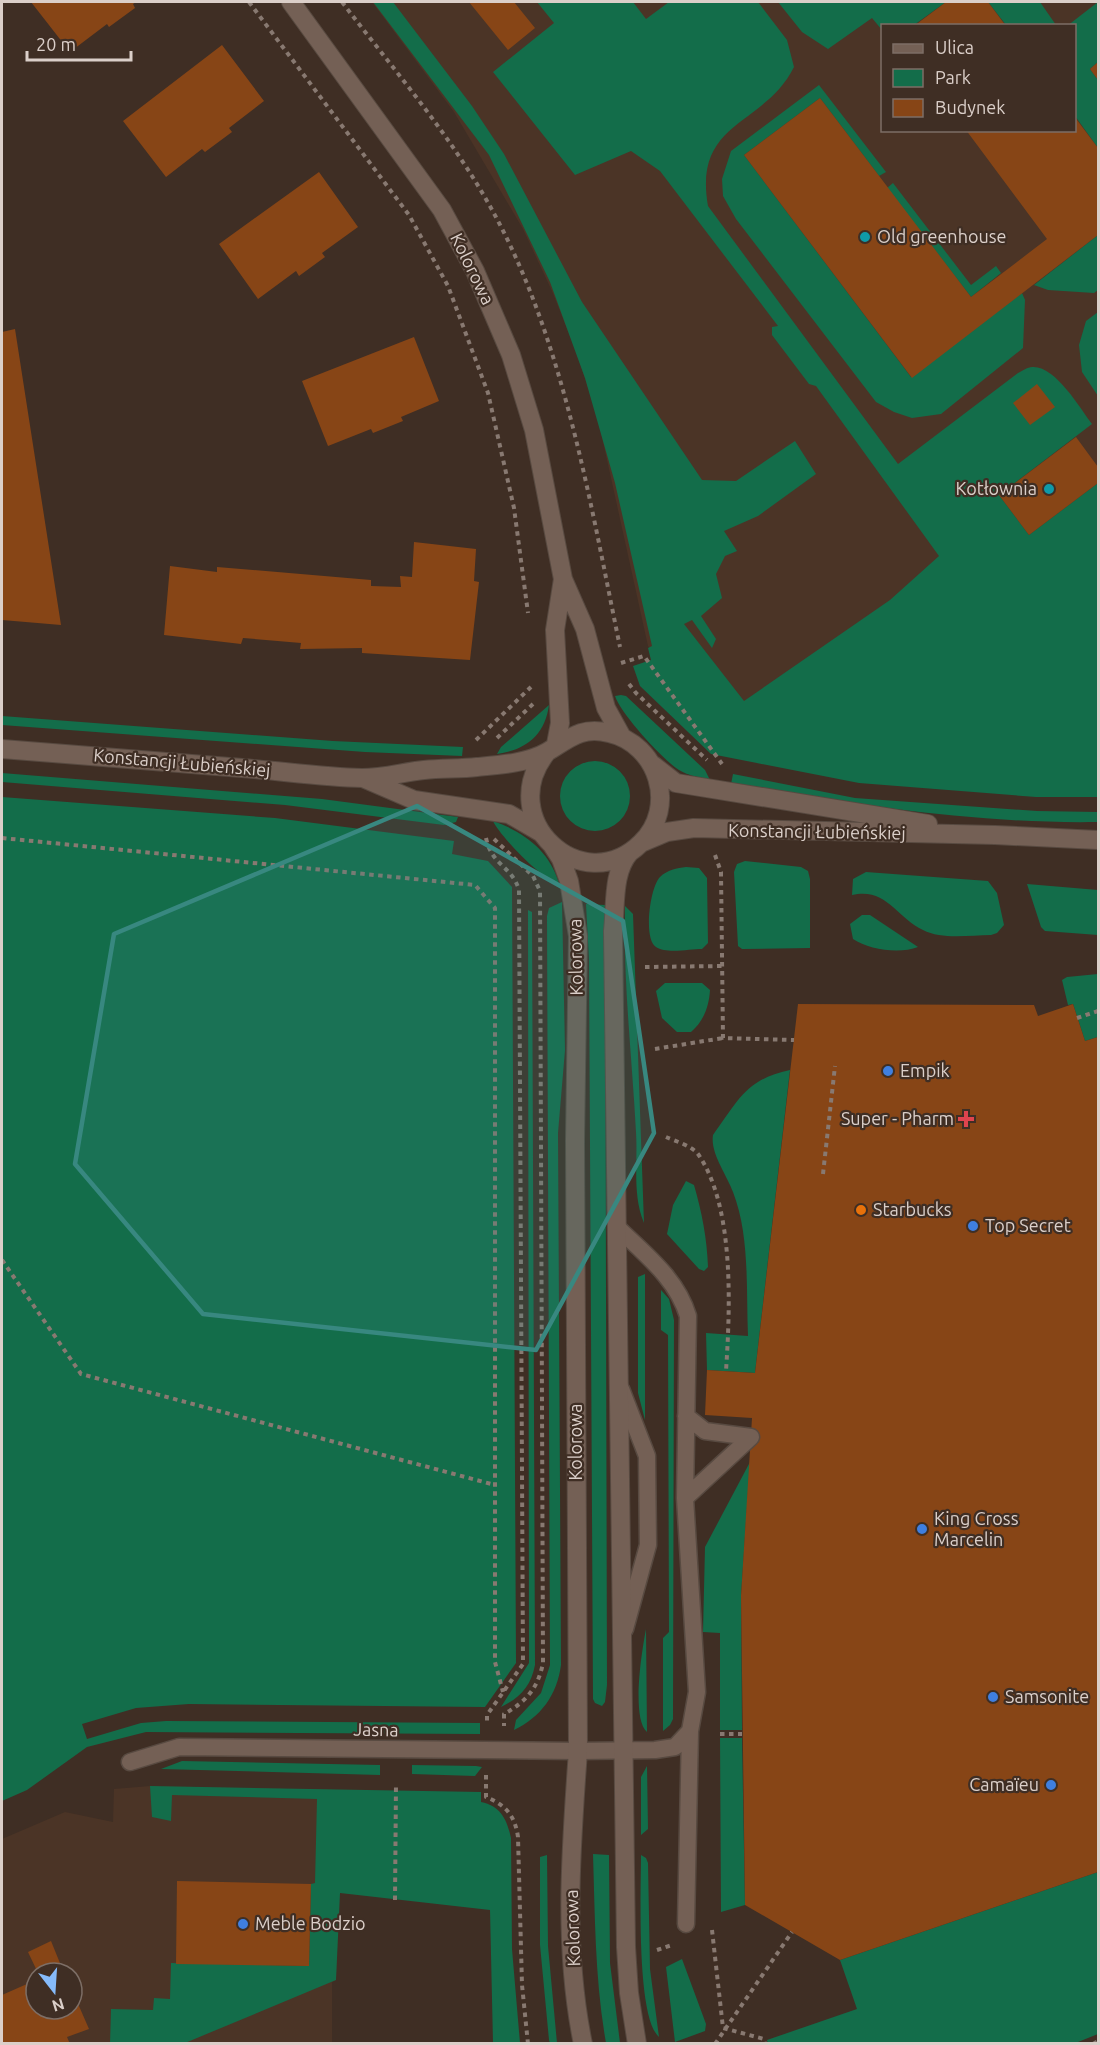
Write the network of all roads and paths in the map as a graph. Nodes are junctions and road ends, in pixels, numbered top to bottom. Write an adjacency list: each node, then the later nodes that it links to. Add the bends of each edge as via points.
1 (249, 2): 4 (path, via 409,215 448,286 488,393 514,508)
2 (291, 2): 3 (street, Kolorowa, via 442,210 475,271 511,355 534,430)
3 (563, 579): 9 (street, Kolorowa, via 585,629 606,708); 12 (street, Kolorowa, via 555,630 560,723)
4 (529, 625)
5 (617, 664): 6 (path, via 644,656 722,765 708,761)
6 (627, 681)
7 (537, 690): 11 (path, via 534,684)
8 (540, 697): 10 (path)
9 (622, 737): 12 (street, via 595,731 568,736); 14 (street, via 639,748)
10 (492, 742)
11 (473, 747)
12 (552, 748): 15 (street, Konstancji Łubieńskiej, via 490,766); 19 (street, via 534,773 530,791 531,809)
13 (2, 749): 15 (street, Konstancji Łubieńskiej)
14 (651, 763): 16 (street, Konstancji Łubieńskiej, via 676,783); 21 (street, via 660,805 657,819)
15 (363, 778): 19 (street, Konstancji Łubieńskiej, via 414,800 509,814 527,822)
16 (995, 835): 20 (street, Konstancji Łubieńskiej); 21 (street, Konstancji Łubieńskiej, via 694,828 667,832)
17 (477, 836): 45 (path, via 494,839 533,876 540,891 543,1663 531,1694 504,1714)
18 (2, 838): 39 (path, via 475,885 495,908)
19 (546, 839): 21 (street, via 576,859 590,861 604,861); 48 (street, Kolorowa, via 561,859 569,880 578,936)
20 (1098, 840)
21 (636, 847): 34 (street, Kolorowa, via 622,862 618,876 613,931)
22 (713, 852): 24 (path, via 721,872)
23 (490, 853): 42 (path, via 516,879 519,890 523,1664)
24 (723, 966): 25 (path); 28 (path)
25 (645, 967)
26 (1098, 1011): 27 (path)
27 (1077, 1018)
28 (723, 1038): 29 (path); 30 (path)
29 (794, 1040)
30 (655, 1049)
31 (835, 1066): 33 (path)
32 (666, 1137): 36 (path, via 697,1152 716,1193 725,1241)
33 (823, 1174)
34 (619, 1229): 37 (street, Kolorowa); 38 (lane, via 664,1273 682,1297 688,1316)
35 (2, 1260): 39 (path, via 81,1374)
36 (726, 1371)
37 (621, 1389): 41 (street, Kolorowa); 41 (lane, via 648,1467 648,1545)
38 (686, 1416): 40 (lane); 40 (lane, via 705,1431 751,1437)
39 (495, 1485): 42 (path, via 495,1662)
40 (685, 1498): 44 (lane, via 697,1692)
41 (623, 1635): 49 (street, Kolorowa)
42 (503, 1692): 43 (path)
43 (492, 1707)
44 (690, 1731): 49 (lane, Jasna, via 675,1747); 54 (lane)
45 (504, 1733)
46 (720, 1734): 47 (path)
47 (742, 1734)
48 (578, 1751): 49 (lane, Jasna); 50 (lane, Jasna, via 179,1747); 59 (street, Kolorowa, via 571,1846 572,1957)
49 (624, 1751): 60 (street, Kolorowa, via 626,1947)
50 (130, 1762)
51 (396, 1783): 53 (path)
52 (486, 1792): 58 (path, via 486,1797 500,1803 516,1823)
53 (395, 1900)
54 (686, 1924): 56 (path, via 687,1940 713,1930)
55 (792, 1932): 56 (path)
56 (723, 2028): 61 (path); 62 (path, via 764,2039)
57 (1098, 2041): 63 (path)
58 (528, 2043)
59 (583, 2043)
60 (637, 2043)
61 (715, 2043)
62 (765, 2043)
63 (1093, 2043)

